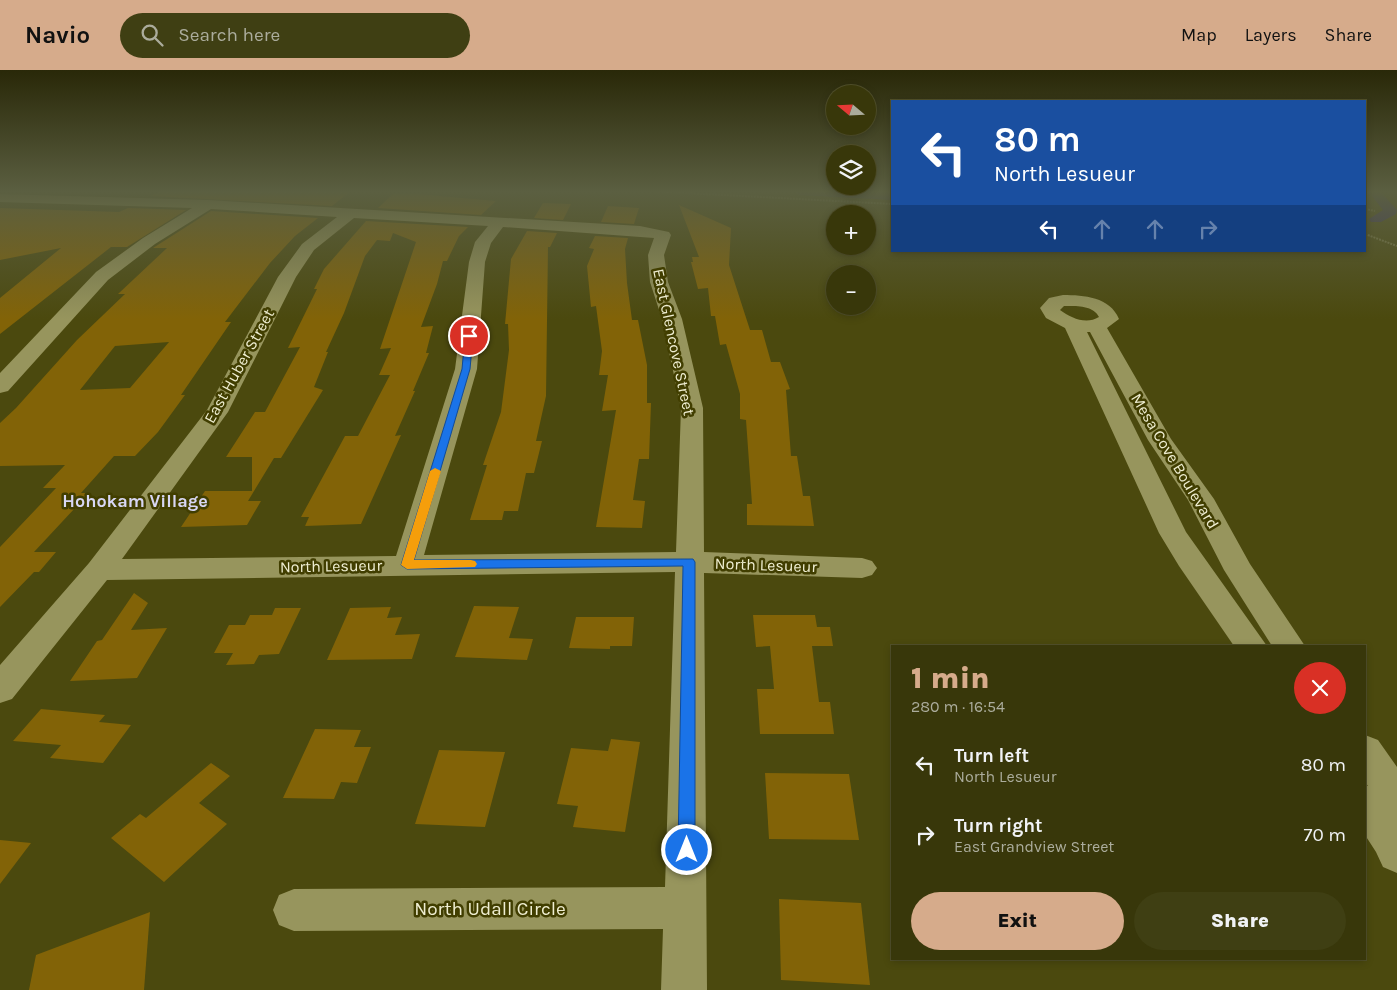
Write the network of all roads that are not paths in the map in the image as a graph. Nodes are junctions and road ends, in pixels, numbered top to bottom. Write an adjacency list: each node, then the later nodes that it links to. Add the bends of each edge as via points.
1 (160, 234): 5 (street, via 102,276)
2 (325, 234): 9 (street, East Huber Street, via 308,248 287,277 217,412)
3 (490, 234): 7 (street, via 476,262 466,369)
4 (657, 234): 6 (street, East Glencove Street, via 663,235 656,255 659,282 672,319 692,408)
5 (0, 386)
6 (689, 562): 7 (street, North Lesueur); 8 (street, North Lesueur); 17 (street, East Glencove Street)
7 (407, 565): 9 (street, North Lesueur)
8 (862, 568)
9 (99, 570): 12 (street, East Huber Street)
10 (1250, 645): 11 (street, Mesa Cove Boulevard, via 1173,533 1085,324 1201,499 1239,570)
11 (1288, 645)
12 (0, 690)
13 (1366, 752): 14 (street)
14 (1397, 798)
15 (1366, 804): 16 (street)
16 (1397, 852)
17 (686, 908): 18 (street, North Udall Circle); 19 (street, East Glencove Street)
18 (294, 910)
19 (684, 990)

